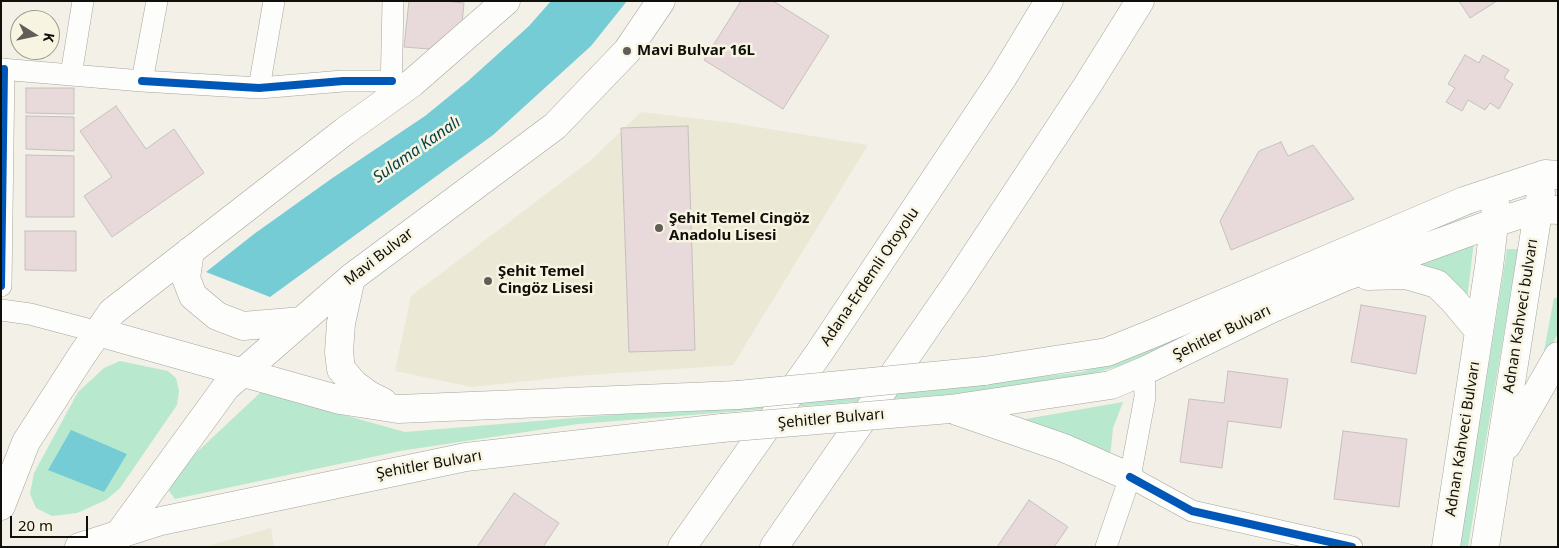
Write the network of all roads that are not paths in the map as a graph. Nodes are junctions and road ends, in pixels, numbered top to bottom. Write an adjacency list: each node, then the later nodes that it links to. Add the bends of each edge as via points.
1 (84, 1): 10 (street)
2 (156, 1): 11 (street)
3 (274, 1): 12 (street)
4 (393, 1): 13 (street)
5 (506, 1): 13 (main road, via 412,83)
6 (661, 1): 20 (main road, Mavi Bulvar, via 627,50 555,126)
7 (1049, 1): 36 (main road, Adana-Erdemli Otoyolu, via 1003,77 825,345)
8 (1140, 1): 37 (main road, via 956,283)
9 (3, 69): 10 (street); 21 (street)
10 (71, 75): 11 (street)
11 (142, 80): 12 (street)
12 (259, 88): 13 (street, via 343,82)
13 (392, 89): 18 (main road, via 345,131)
14 (1551, 174): 15 (main road, Şehitler Bulvarı); 16 (main road, Adnan Kahveci bulvarı)
15 (1500, 188): 17 (main road); 30 (main road, Şehitler Bulvarı, bridge, via 1464,200 1107,352 984,371 738,395)
16 (1548, 210): 17 (main road, Şehitler Bulvarı); 31 (main road, Adnan Kahveci bulvarı)
17 (1494, 223): 19 (main road, Şehitler Bulvarı); 24 (main road)
18 (190, 251): 23 (main road, via 186,278 193,296 217,316 243,326); 25 (main road, via 112,312)
19 (1348, 276): 24 (main road, via 1406,275 1436,284); 27 (main road, Şehitler Bulvarı, via 1271,309)
20 (351, 278): 23 (main road, Mavi Bulvar); 30 (main road, via 341,323 339,352 342,368 354,384)
21 (1, 286)
22 (1, 310): 25 (street, via 30,314)
23 (302, 321): 28 (main road, Mavi Bulvar)
24 (1479, 331): 40 (main road, Adnan Kahveci Bulvarı)
25 (98, 332): 28 (main road, Şehitler Bulvarı); 33 (main road, via 26,442)
26 (1558, 356): 31 (main road)
27 (1144, 371): 29 (main road, Şehitler Bulvarı, via 1111,386); 32 (street, via 1145,397)
28 (243, 372): 30 (main road, Şehitler Bulvarı, via 340,400); 34 (main road, Mavi Bulvar, via 226,387)
29 (950, 409): 32 (main road, via 1064,448); 34 (main road, Şehitler Bulvarı, bridge, via 722,428 466,457 161,521)
30 (398, 410)
31 (1499, 459): 41 (main road)
32 (1130, 477): 38 (street); 39 (street, via 1192,511)
33 (1, 506)
34 (118, 534): 35 (main road, Şehitler Bulvarı)
35 (79, 547)
36 (682, 547)
37 (774, 547)
38 (1106, 547)
39 (1352, 547)
40 (1446, 547)
41 (1485, 547)

